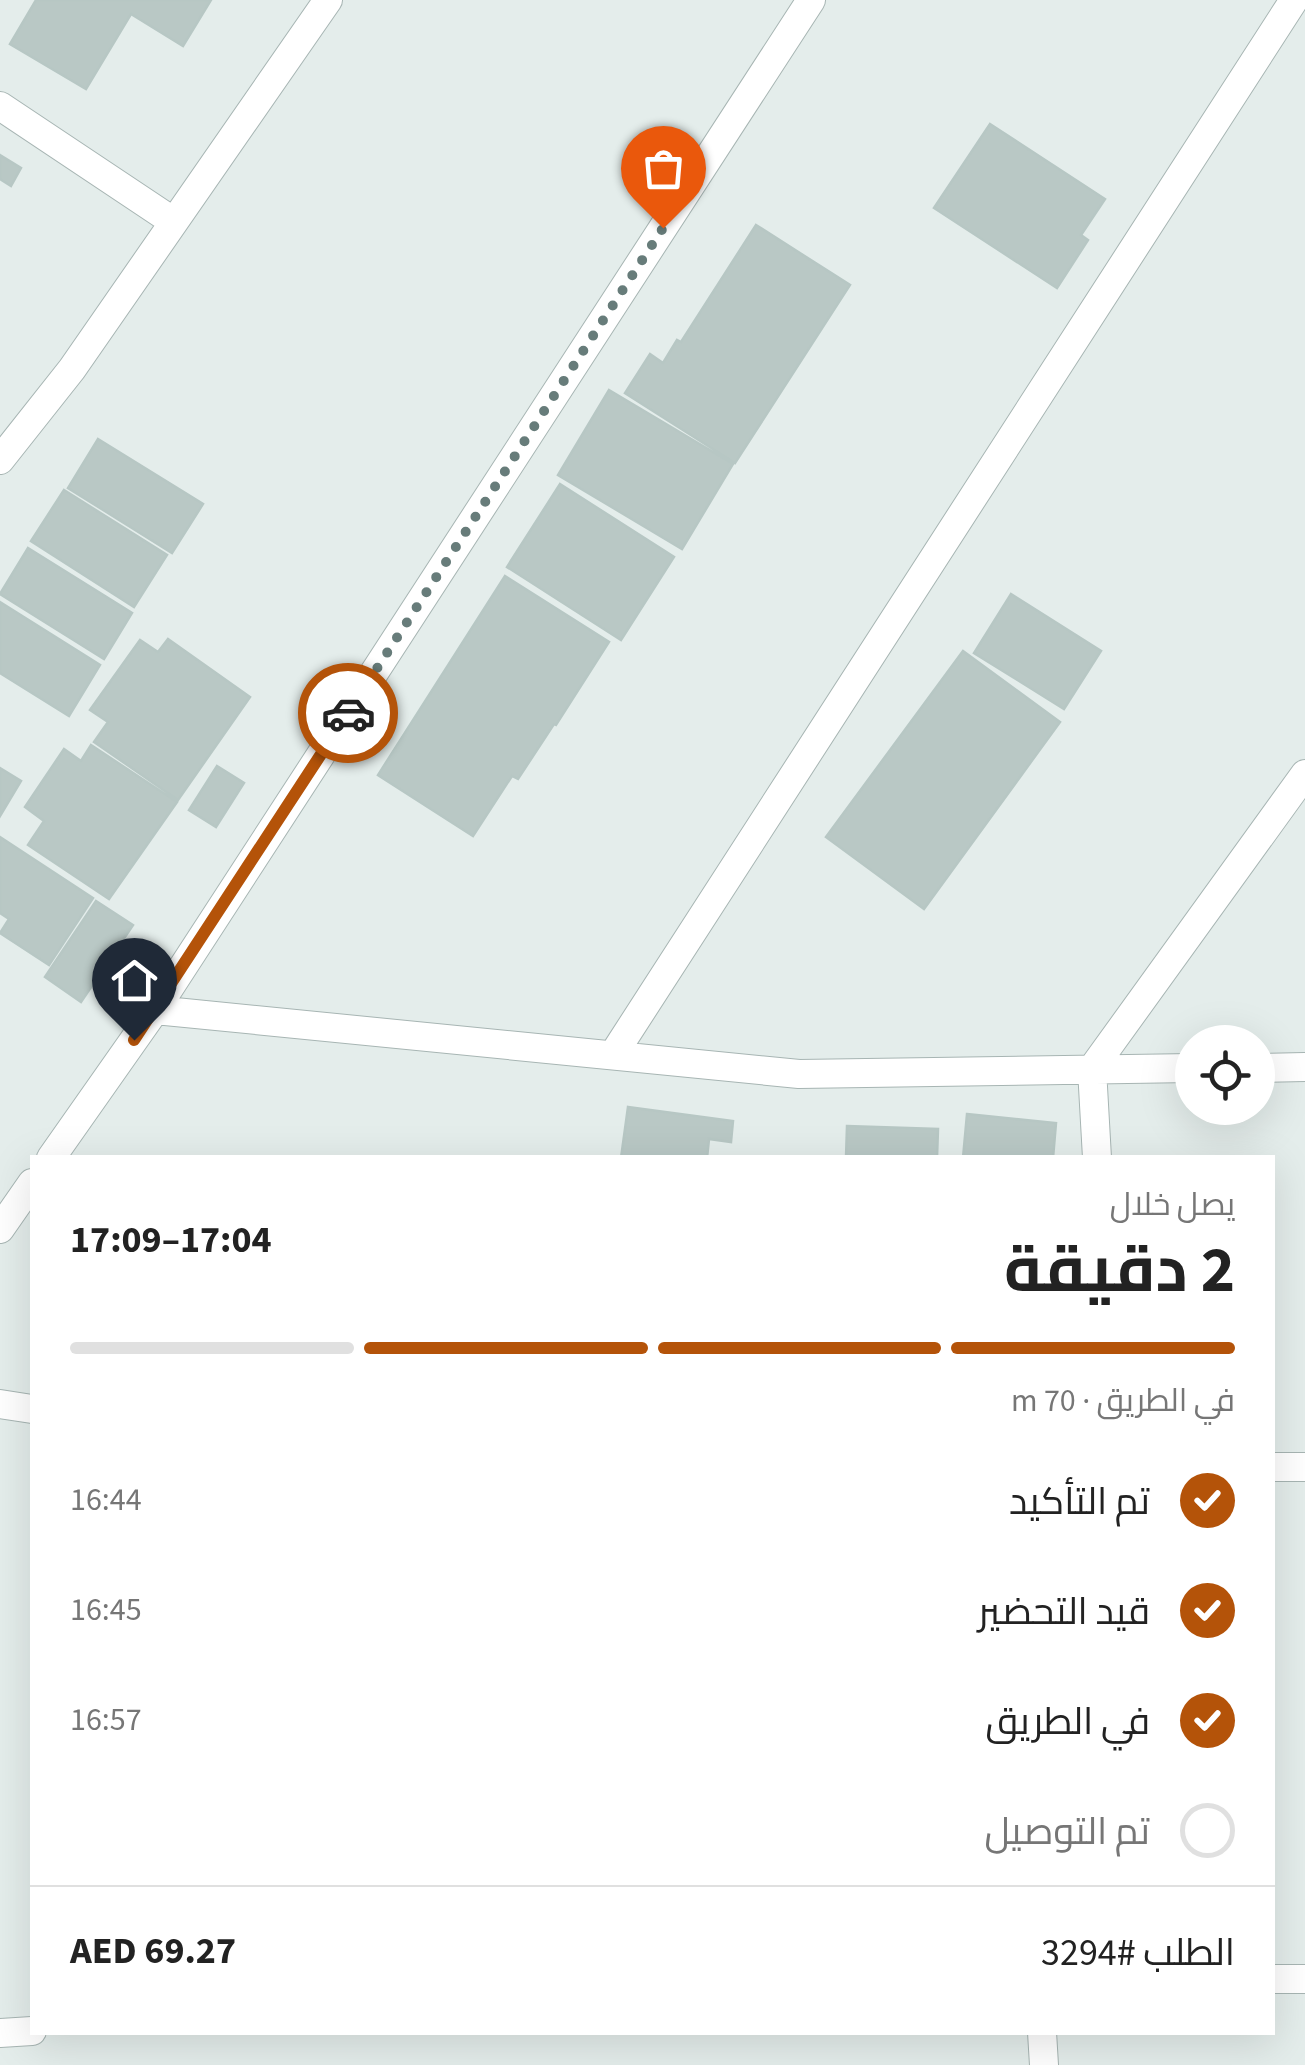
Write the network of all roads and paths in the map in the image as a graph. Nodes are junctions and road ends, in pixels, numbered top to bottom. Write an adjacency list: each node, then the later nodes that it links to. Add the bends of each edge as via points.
1 (328, 0): 5 (street)
2 (810, 0): 8 (street)
3 (1294, 0): 9 (street)
4 (0, 106): 5 (street)
5 (174, 222): 6 (street, via 72,370)
6 (0, 460)
7 (1305, 774): 11 (street)
8 (155, 1010): 9 (street); 14 (street)
9 (613, 1056): 11 (street, via 799,1074)
10 (1305, 1067): 13 (street)
11 (1092, 1068): 12 (street); 15 (street)
12 (1175, 1068)
13 (1275, 1068)
14 (53, 1155)
15 (1097, 1155)
16 (30, 1187): 17 (street)
17 (0, 1229)
18 (0, 1404): 19 (street)
19 (30, 1409)
20 (1305, 1467): 21 (street)
21 (1275, 1468)
22 (1275, 1978): 23 (street)
23 (1305, 1979)
24 (30, 2031): 25 (street)
25 (0, 2033)
26 (1042, 2035): 27 (street)
27 (1044, 2065)

